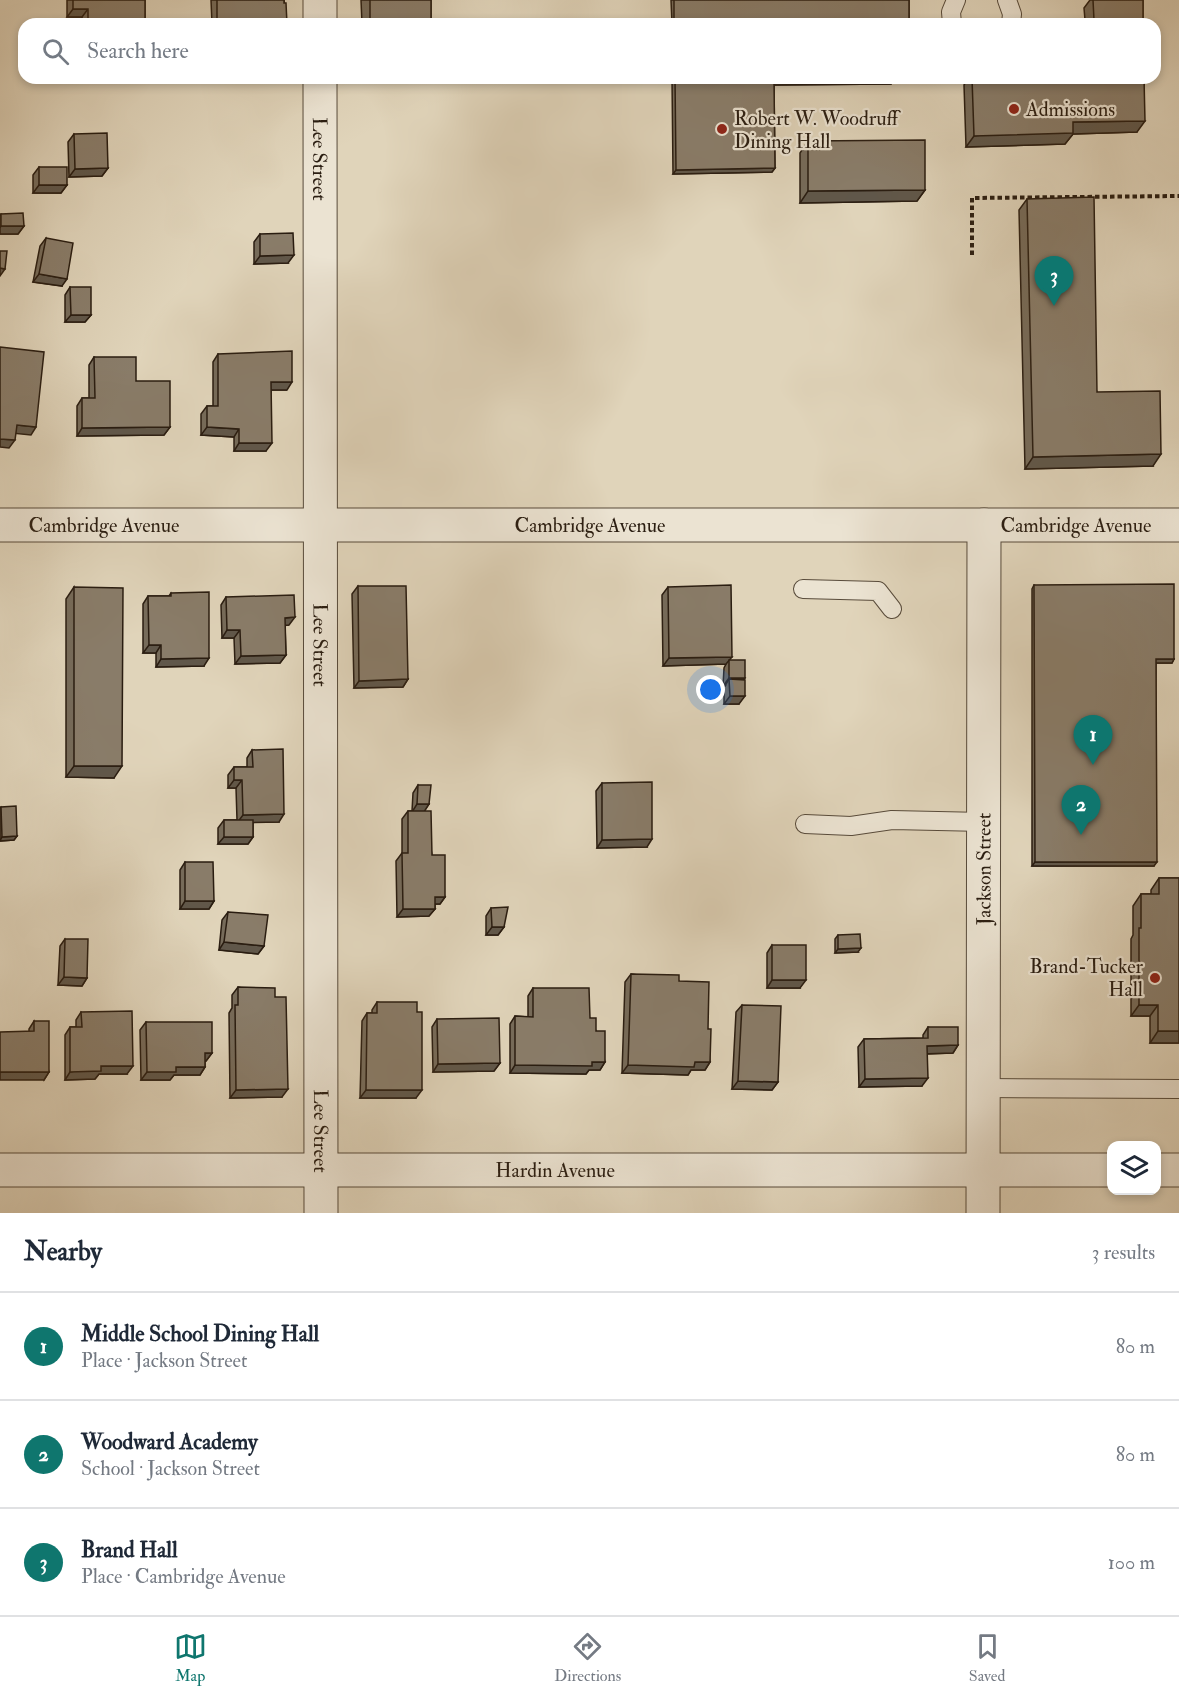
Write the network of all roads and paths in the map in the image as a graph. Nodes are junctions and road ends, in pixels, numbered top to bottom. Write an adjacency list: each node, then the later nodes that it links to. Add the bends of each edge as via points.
1 (320, 0): 4 (street)
2 (956, 0): 5 (lane)
3 (1007, 0): 6 (lane)
4 (320, 18)
5 (952, 18)
6 (1012, 18)
7 (320, 84): 11 (street, Lee Street)
8 (1179, 196): 9 (path, via 972,198)
9 (972, 255)
10 (0, 525): 11 (street, Cambridge Avenue)
11 (321, 525): 12 (street, Cambridge Avenue); 21 (street, Lee Street)
12 (984, 525): 13 (street, Cambridge Avenue); 16 (street, Jackson Street)
13 (1179, 525)
14 (803, 589): 15 (lane, via 878,591)
15 (892, 609)
16 (984, 822): 17 (lane, via 892,820 851,826); 18 (street, Jackson Street)
17 (805, 824)
18 (983, 1088): 19 (lane); 22 (street, Jackson Street)
19 (1179, 1089)
20 (0, 1170): 21 (street, Hardin Avenue)
21 (321, 1170): 22 (street, Hardin Avenue); 26 (street, Lee Street)
22 (983, 1170): 23 (street, Hardin Avenue); 27 (street, Jackson Street)
23 (1107, 1170)
24 (1161, 1170): 25 (street)
25 (1179, 1170)
26 (321, 1213)
27 (983, 1213)

